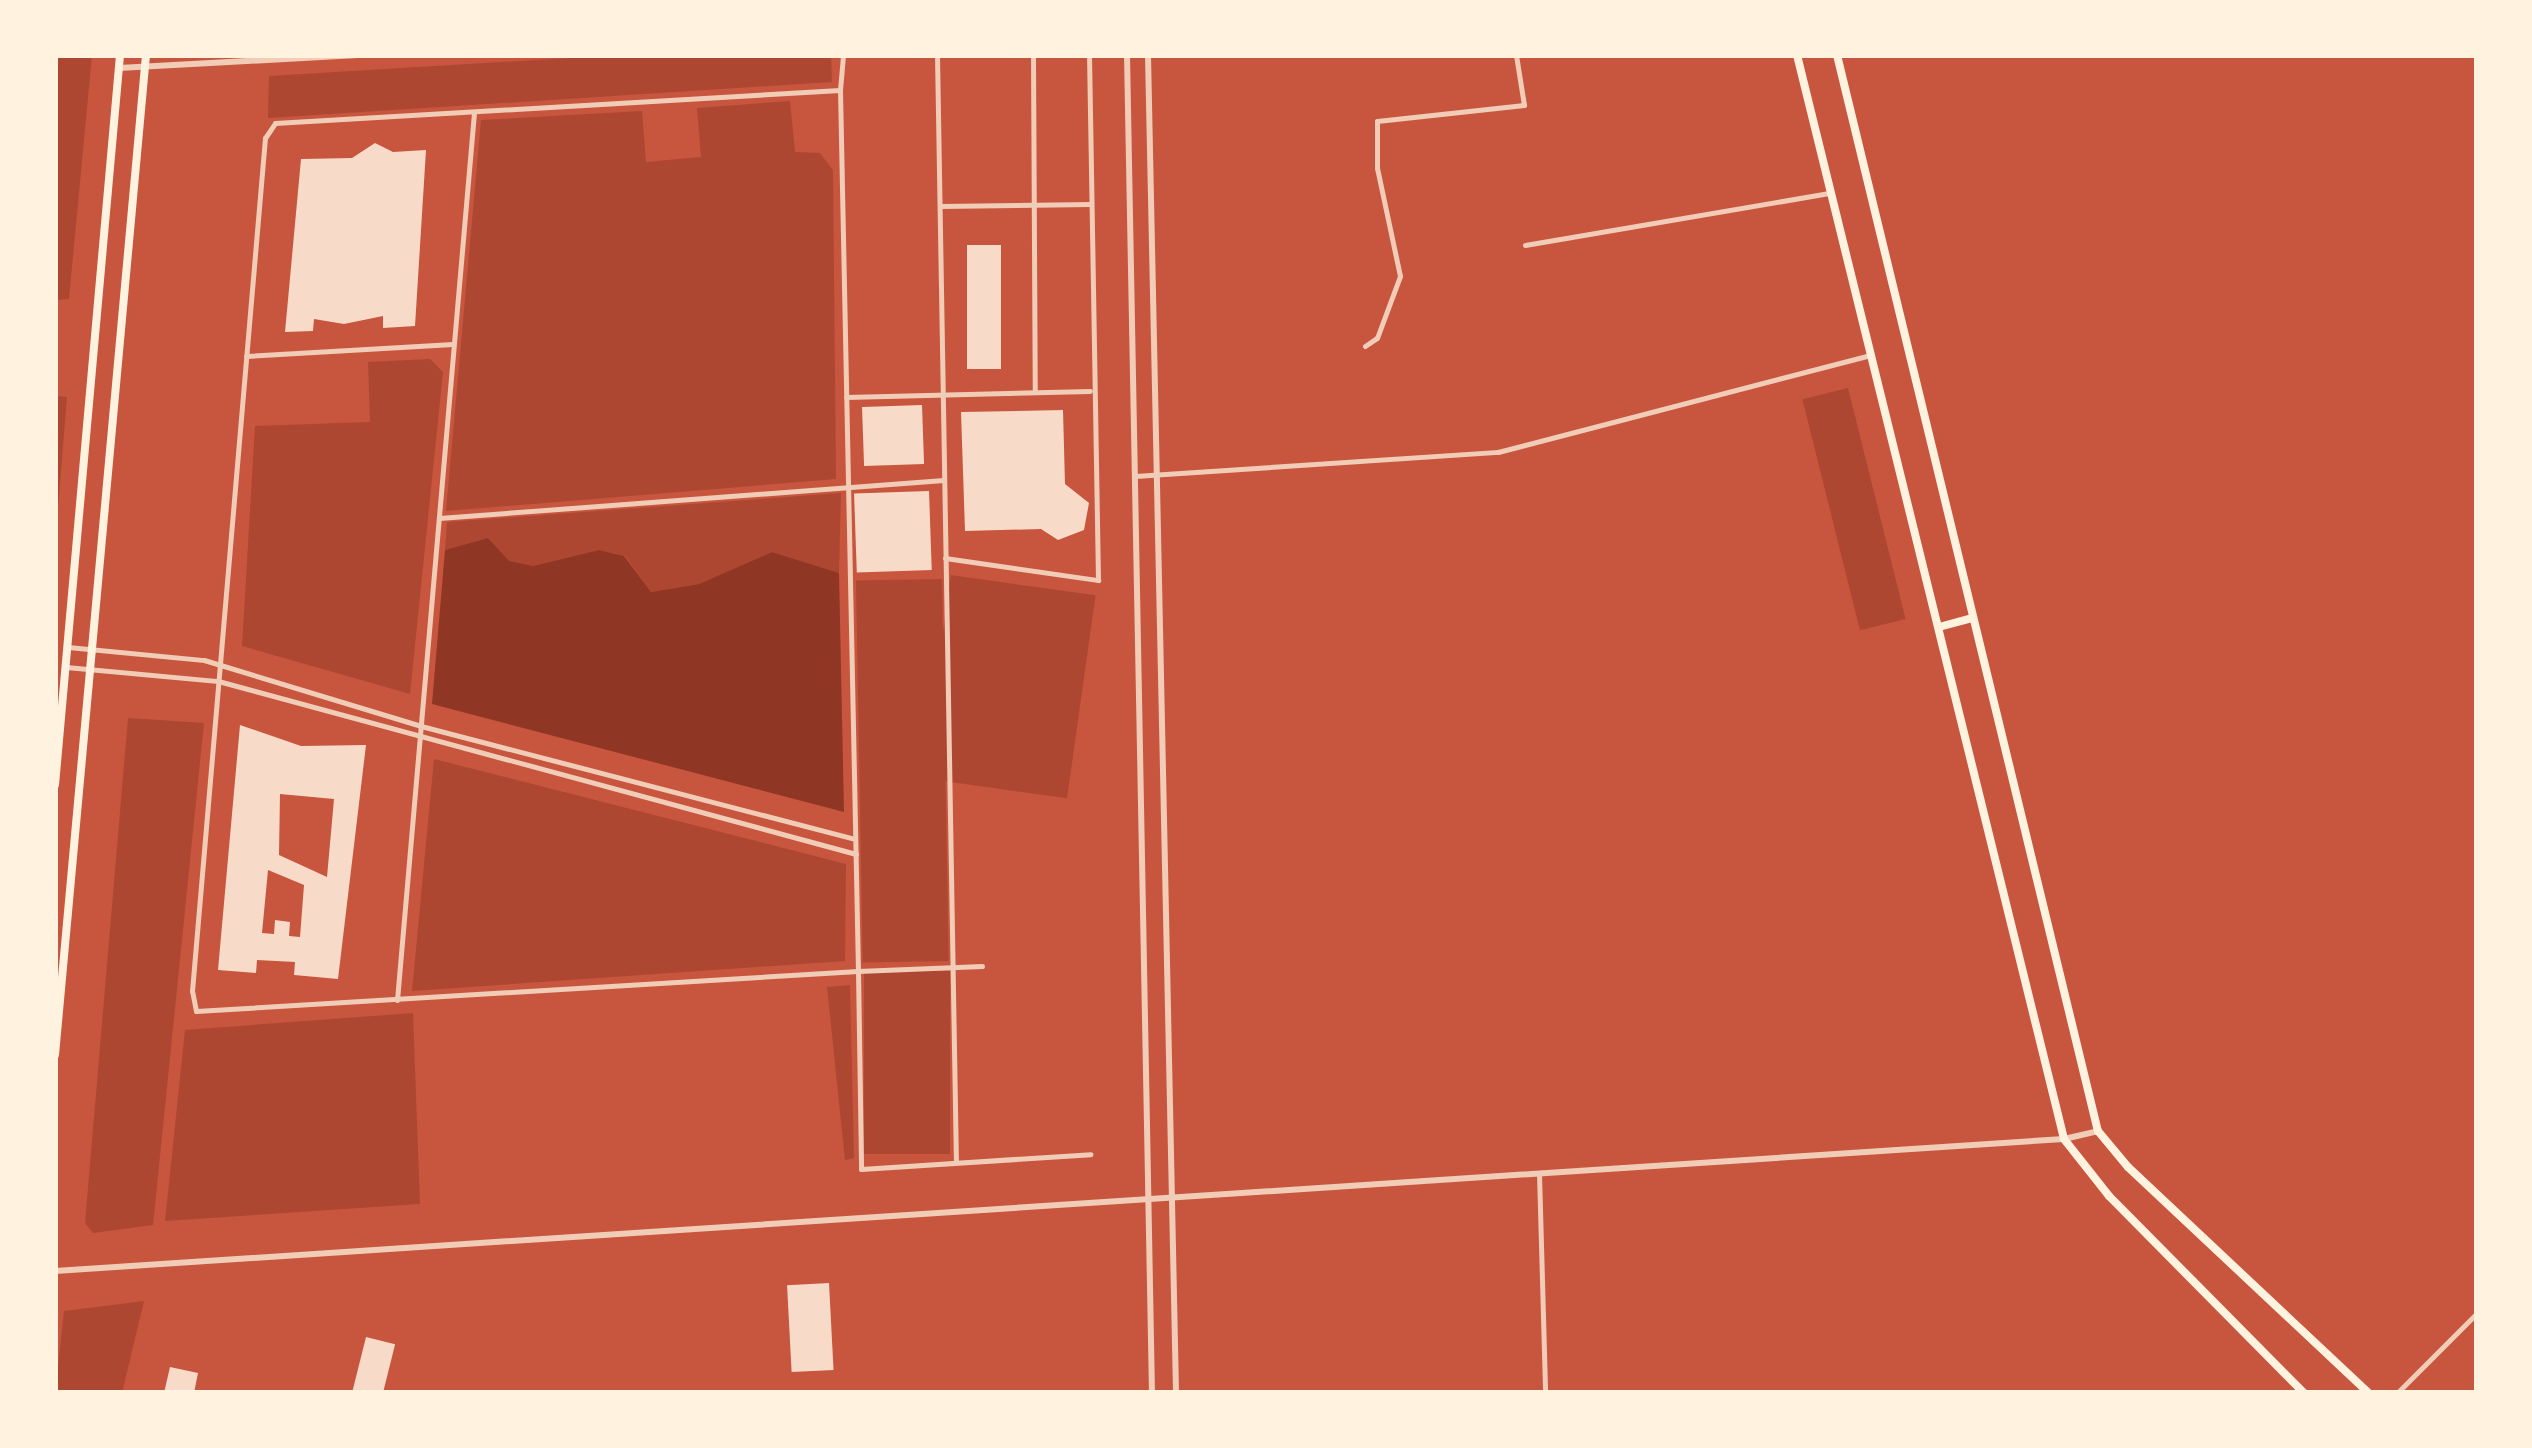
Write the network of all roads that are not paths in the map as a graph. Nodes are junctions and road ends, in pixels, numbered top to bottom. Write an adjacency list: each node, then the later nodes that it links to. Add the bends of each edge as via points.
1 (120, 55): 13 (main road)
2 (146, 55): 14 (main road)
3 (358, 55): 14 (street)
4 (843, 55): 15 (street)
5 (937, 55): 19 (street)
6 (1033, 55): 26 (street)
7 (1089, 55): 18 (street)
8 (1127, 55): 30 (street)
9 (1148, 55): 29 (street)
10 (1516, 55): 22 (street, via 1524,105 1378,120 1377,168 1400,276 1377,338)
11 (1797, 55): 17 (main road)
12 (1837, 55): 35 (main road)
13 (119, 68): 14 (street); 37 (main road)
14 (146, 68): 38 (main road)
15 (840, 90): 16 (street); 28 (street)
16 (474, 111): 21 (street); 23 (street, via 275,123 265,138)
17 (1828, 193): 20 (street); 24 (main road)
18 (1091, 204): 19 (street); 25 (street)
19 (940, 206): 27 (street)
20 (1525, 245)
21 (454, 344): 23 (street); 33 (street)
22 (1366, 346)
23 (246, 356): 39 (street)
24 (1866, 356): 29 (street, via 1498,452); 36 (main road)
25 (1090, 391): 26 (street); 34 (street, via 1098,580)
26 (1036, 392): 27 (street)
27 (943, 394): 28 (street); 31 (street)
28 (846, 396): 32 (street)
29 (1154, 475): 30 (street); 57 (street)
30 (1135, 476): 58 (street)
31 (945, 480): 32 (street); 34 (street)
32 (848, 487): 33 (street); 46 (street)
33 (438, 518): 43 (street)
34 (946, 558): 55 (street)
35 (1972, 618): 36 (main road); 52 (main road)
36 (1939, 628): 53 (main road)
37 (67, 648): 38 (street); 40 (main road)
38 (95, 650): 39 (street); 41 (main road)
39 (220, 665): 42 (street); 43 (street)
40 (66, 666): 41 (street); 45 (main road)
41 (94, 669): 42 (street); 51 (main road)
42 (218, 682): 44 (street); 50 (street, via 192,991 196,1011)
43 (420, 726): 44 (street); 46 (street)
44 (419, 740): 47 (street); 50 (street)
45 (55, 786)
46 (855, 839): 47 (street)
47 (856, 854): 49 (street)
48 (982, 966): 49 (street)
49 (858, 971): 50 (street); 55 (street, via 861,1169)
50 (397, 1000)
51 (55, 1055)
52 (2098, 1131): 53 (street); 65 (main road, via 2128,1168)
53 (2064, 1140): 56 (street); 64 (main road, via 2109,1196)
54 (1091, 1154): 55 (street)
55 (956, 1161)
56 (1540, 1173): 57 (street); 63 (street)
57 (1174, 1196): 58 (street); 62 (street)
58 (1148, 1198): 59 (street); 61 (street)
59 (55, 1271)
60 (2477, 1314): 66 (street)
61 (1152, 1393)
62 (1176, 1393)
63 (1545, 1393)
64 (2304, 1393)
65 (2368, 1393)
66 (2396, 1393)

